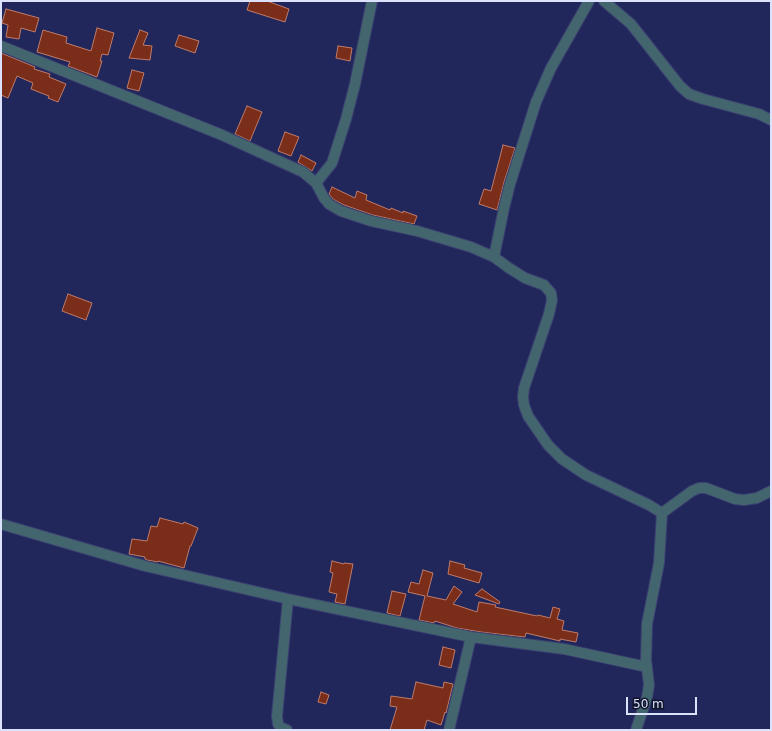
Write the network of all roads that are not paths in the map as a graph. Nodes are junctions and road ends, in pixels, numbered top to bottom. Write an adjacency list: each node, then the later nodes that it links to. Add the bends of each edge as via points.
1 (372, 1): 6 (street, via 355,84 340,138 332,163)
2 (588, 1): 7 (street, via 551,68 536,102 505,202)
3 (604, 1): 5 (street, via 631,24 689,94 759,114)
4 (1, 46): 6 (street, via 222,135 303,172)
5 (771, 120)
6 (316, 183): 7 (street, via 327,201 341,211 471,247)
7 (494, 258): 9 (street, via 525,278 544,285 551,293 549,314 523,397 528,416 536,429 548,446 562,459 586,475 649,505)
8 (771, 491): 9 (street, via 757,498 744,500 699,488 692,490)
9 (662, 514): 13 (street, via 659,563 647,624)
10 (1, 524): 11 (street, via 145,566)
11 (288, 599): 12 (street); 14 (street, via 277,716 278,724)
12 (471, 637): 13 (street, via 564,649); 15 (street)
13 (647, 668): 16 (street, via 647,697)
14 (287, 730)
15 (448, 730)
16 (636, 730)

